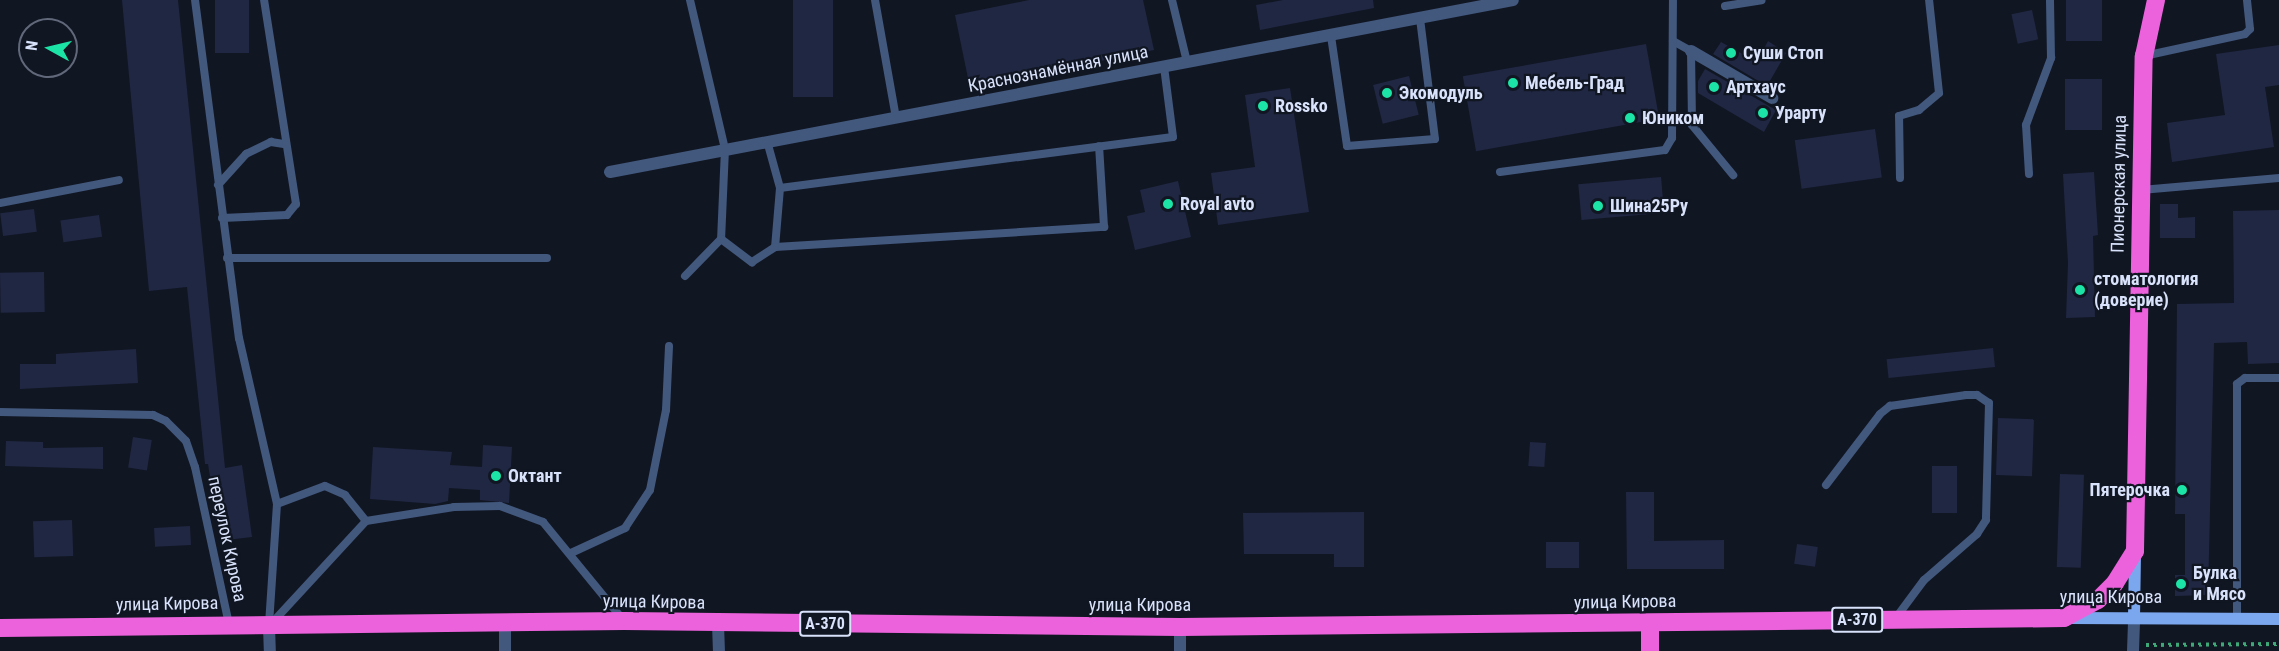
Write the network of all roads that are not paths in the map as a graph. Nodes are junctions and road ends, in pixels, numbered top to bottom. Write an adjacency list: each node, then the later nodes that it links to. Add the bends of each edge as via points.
1 (195, 0): 35 (lane)
2 (264, 0): 25 (lane)
3 (690, 0): 27 (lane)
4 (875, 0): 23 (lane)
5 (1172, 0): 20 (lane)
6 (1513, 0): 13 (street, Краснознамённая улица)
7 (1673, 0): 17 (lane)
8 (1762, 0): 14 (lane)
9 (1929, 0): 32 (lane, via 1939,93 1919,110 1899,116)
10 (2050, 0): 30 (lane, via 2051,58 2026,125)
11 (2156, 0): 19 (highway, Пионерская улица)
12 (2247, 0): 19 (lane, via 2250,29 2246,34)
13 (1481, 3): 15 (street, Краснознамённая улица)
14 (1725, 6)
15 (1420, 18): 16 (street, Краснознамённая улица); 16 (lane, via 1435,139 1347,146)
16 (1331, 36): 20 (street, Краснознамённая улица)
17 (1673, 41): 18 (lane); 29 (lane, via 1672,138 1665,150)
18 (1691, 51): 22 (street); 31 (lane, via 1692,124)
19 (2144, 56): 37 (highway, Пионерская улица)
20 (1187, 62): 21 (street, Краснознамённая улица)
21 (1164, 67): 23 (street, Краснознамённая улица); 26 (lane, via 1173,136)
22 (1772, 98)
23 (896, 118): 24 (street, Краснознамённая улица)
24 (767, 141): 27 (street, Краснознамённая улица); 36 (lane)
25 (284, 144): 35 (lane, via 271,142 246,154); 39 (lane, via 296,204 287,215)
26 (1099, 146): 36 (lane); 41 (lane, via 1104,226)
27 (725, 149): 28 (street, Краснознамённая улица); 40 (lane)
28 (610, 172)
29 (1500, 172)
30 (2029, 174)
31 (1733, 175)
32 (1900, 178)
33 (2279, 178): 37 (lane)
34 (119, 180): 38 (lane)
35 (218, 184): 39 (lane)
36 (780, 188): 41 (lane)
37 (2140, 190): 51 (highway, Пионерская улица)
38 (0, 203)
39 (222, 218): 42 (lane)
40 (721, 239): 41 (lane, via 752,262); 44 (lane)
41 (775, 247)
42 (228, 258): 43 (lane); 49 (lane, via 240,338)
43 (547, 258)
44 (685, 276)
45 (669, 346): 52 (lane, via 666,410 650,490 625,528)
46 (2279, 378): 55 (lane, via 2245,378 2237,384)
47 (0, 412): 61 (lane, переулок Кирова, via 153,416 166,422 186,441 195,467)
48 (1826, 485): 57 (lane, via 1890,406 1966,395 1977,395 1989,403 1986,520 1977,534 1924,580)
49 (277, 504): 50 (lane, via 325,486 345,495); 63 (lane)
50 (366, 521): 52 (lane, via 454,507 500,506 543,522); 63 (lane)
51 (2135, 551): 53 (highway, А-370, via 2115,583 2098,600); 54 (street, Пионерская улица)
52 (571, 553): 58 (lane)
53 (2064, 618): 54 (street, улица Кирова); 57 (highway, улица Кирова / А-370)
54 (2134, 618): 55 (street, улица Кирова); 66 (street, Пионерская улица)
55 (2236, 619): 56 (street, улица Кирова)
56 (2279, 619)
57 (1894, 620): 59 (highway, улица Кирова / А-370)
58 (624, 621): 60 (highway, улица Кирова / А-370); 62 (highway, улица Кирова / А-370)
59 (1650, 622): 64 (highway, улица Кирова / А-370); 71 (highway)
60 (505, 623): 63 (highway, улица Кирова / А-370); 68 (street)
61 (229, 624): 63 (highway, улица Кирова / А-370); 65 (highway, улица Кирова / А-370)
62 (718, 624): 64 (highway, улица Кирова / А-370); 69 (street)
63 (269, 627): 67 (street)
64 (1180, 627): 70 (street)
65 (0, 628)
66 (2134, 648)
67 (270, 651)
68 (505, 651)
69 (719, 651)
70 (1180, 651)
71 (1650, 651)

